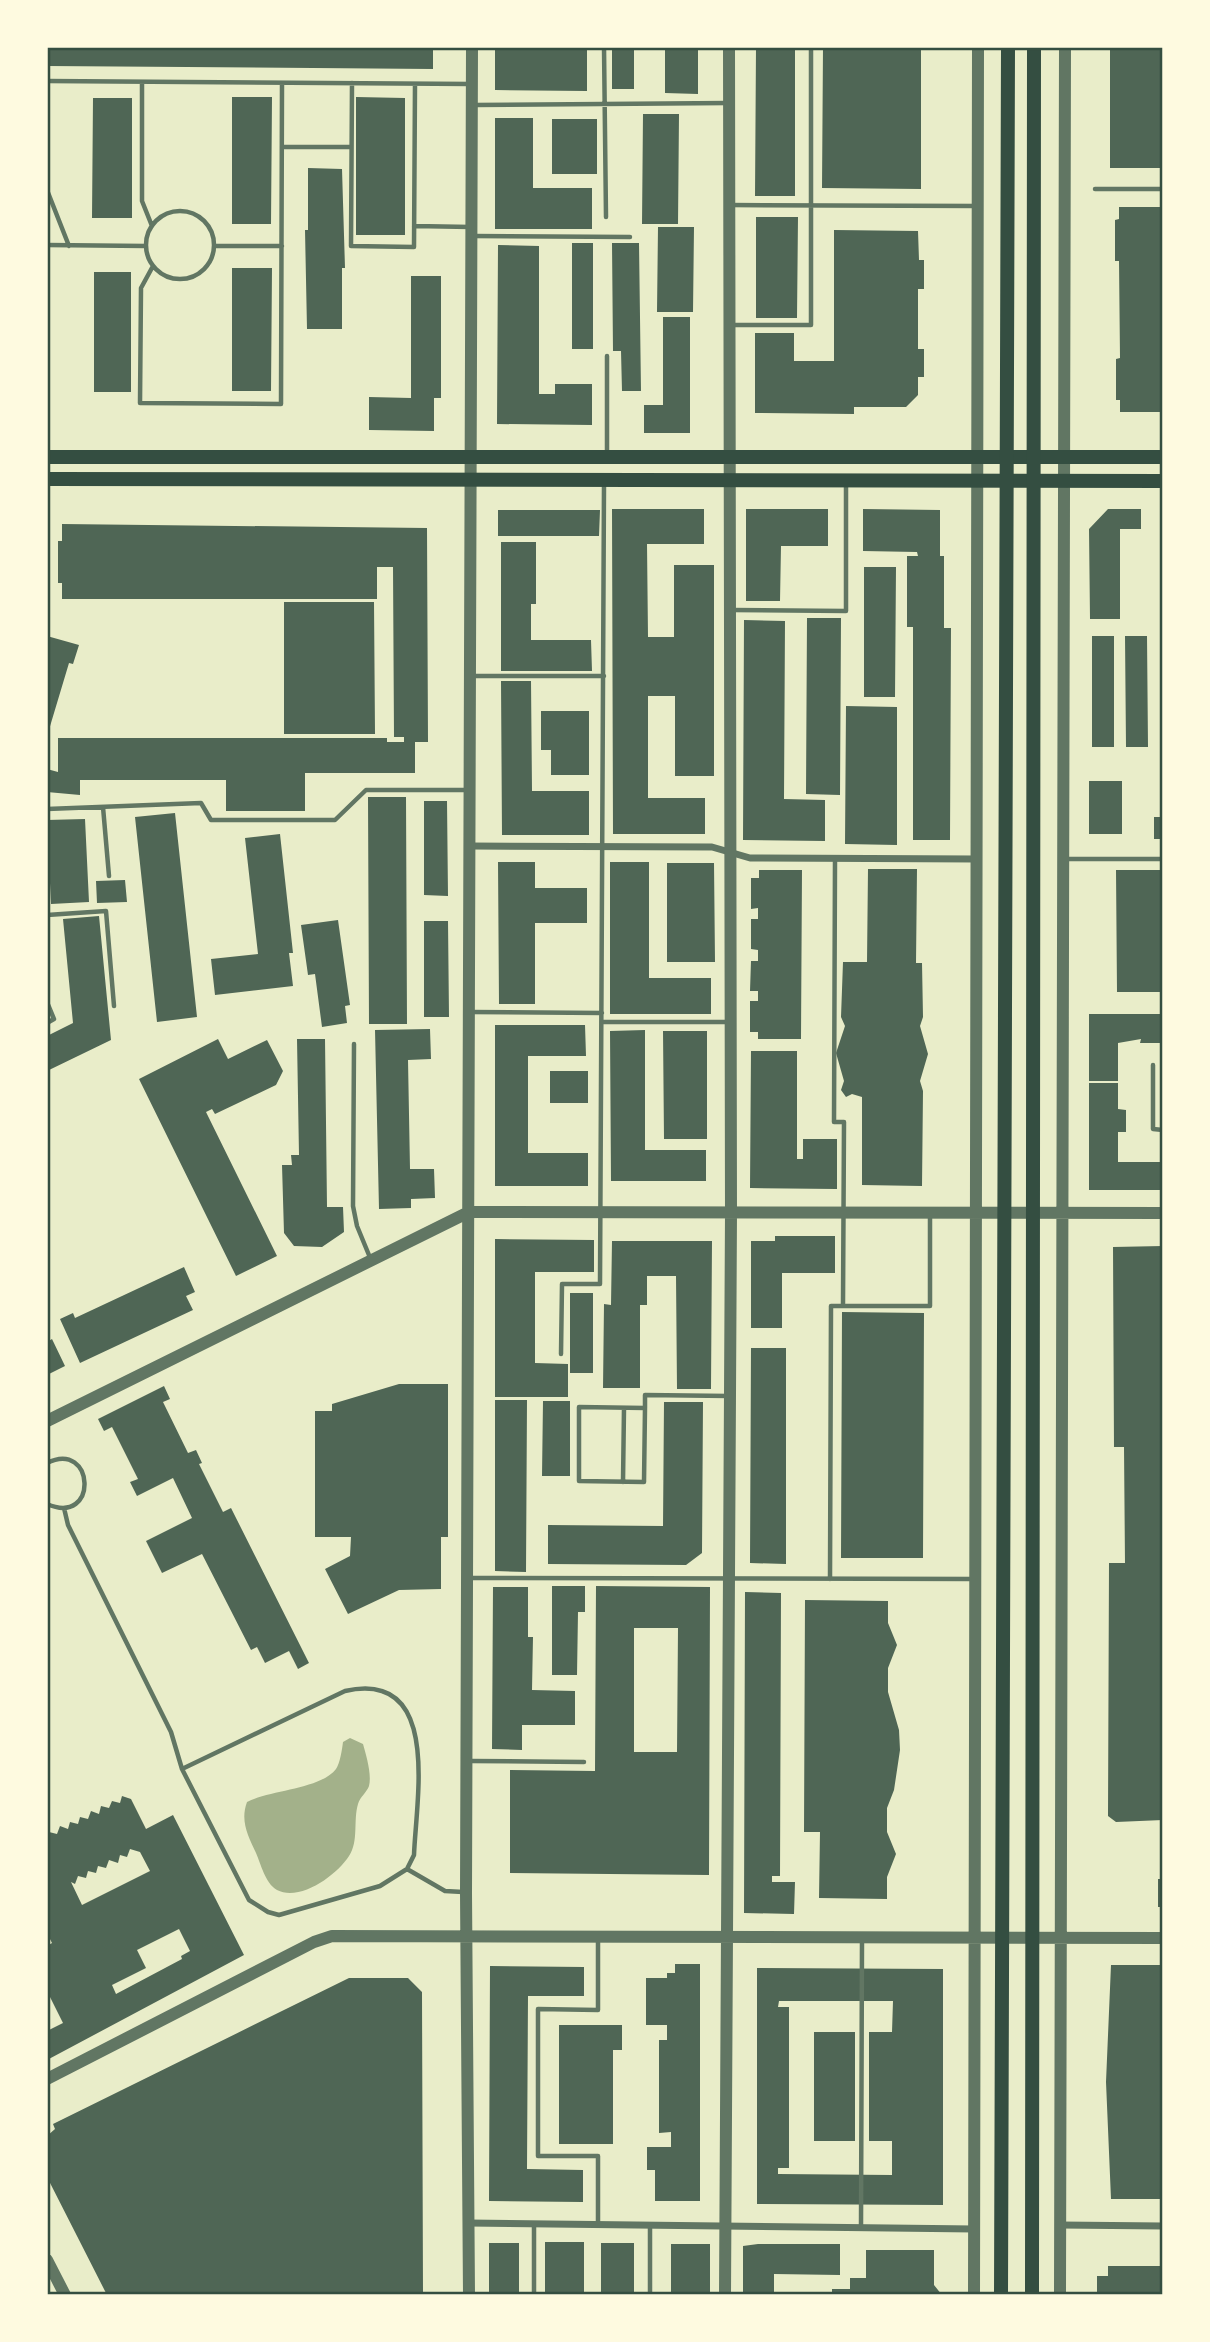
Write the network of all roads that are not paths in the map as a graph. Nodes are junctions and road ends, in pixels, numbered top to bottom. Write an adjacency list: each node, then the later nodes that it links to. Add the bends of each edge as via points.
1 (472, 47): 14 (street)
2 (604, 47): 16 (lane)
3 (729, 47): 15 (street)
4 (811, 47): 24 (lane)
5 (978, 47): 25 (street)
6 (1008, 47): 40 (main road)
7 (1034, 47): 41 (main road)
8 (1065, 47): 42 (street)
9 (47, 81): 10 (lane)
10 (142, 82): 11 (lane); 27 (lane, via 142,201)
11 (282, 83): 12 (lane); 18 (lane)
12 (352, 83): 13 (lane); 19 (lane)
13 (415, 83): 14 (lane); 28 (lane)
14 (472, 84): 17 (street)
15 (729, 103): 16 (lane); 23 (street)
16 (606, 104): 17 (lane); 26 (lane)
17 (472, 105): 29 (street)
18 (282, 146): 19 (lane); 35 (lane)
19 (351, 147): 28 (lane, via 351,246 414,247)
20 (1163, 189): 22 (lane)
21 (47, 190): 32 (lane)
22 (1095, 190)
23 (729, 205): 24 (lane); 37 (street)
24 (811, 206): 25 (lane); 37 (lane, via 811,326)
25 (978, 206): 39 (street)
26 (606, 217)
27 (152, 226): 33 (lane); 34 (lane, via 168,213 188,211 209,226)
28 (414, 226): 29 (lane)
29 (472, 231): 30 (lane); 47 (street)
30 (630, 237)
31 (47, 245): 32 (lane)
32 (69, 246): 33 (lane)
33 (146, 246): 36 (lane)
34 (214, 246): 35 (lane); 36 (lane, via 205,269 189,278 171,278)
35 (282, 246): 36 (lane, via 281,404 141,403 141,288)
36 (153, 266)
37 (729, 325): 45 (street)
38 (607, 356): 44 (lane)
39 (977, 456): 40 (main road); 45 (main road); 53 (street)
40 (1006, 456): 41 (main road); 54 (main road)
41 (1034, 456): 42 (main road); 55 (main road)
42 (1064, 456): 46 (main road); 56 (street)
43 (47, 457): 47 (main road)
44 (607, 457): 45 (main road); 47 (main road)
45 (729, 457): 51 (street)
46 (1163, 457)
47 (472, 458): 49 (street)
48 (47, 479): 49 (main road)
49 (472, 480): 50 (main road); 59 (street)
50 (604, 480): 51 (main road); 60 (lane)
51 (729, 480): 52 (main road); 58 (street)
52 (846, 480): 53 (main road); 58 (lane, via 846,611)
53 (977, 481): 54 (main road); 68 (street)
54 (1007, 481): 55 (main road); 89 (main road)
55 (1034, 481): 56 (main road); 90 (main road)
56 (1064, 481): 57 (main road); 69 (street)
57 (1163, 481)
58 (729, 610): 66 (street)
59 (471, 676): 60 (lane); 61 (street)
60 (604, 676): 65 (lane)
61 (470, 790): 62 (lane, via 366,790 335,821 211,820 201,803); 64 (street)
62 (103, 807): 63 (lane); 71 (lane)
63 (47, 809)
64 (470, 846): 65 (street); 75 (street)
65 (603, 846): 66 (street, via 712,847); 76 (lane)
66 (730, 852): 67 (street, via 750,858); 78 (street)
67 (835, 858): 68 (street); 86 (lane, via 834,1122 844,1122)
68 (976, 859): 88 (street)
69 (1063, 859): 70 (lane); 91 (street)
70 (1163, 859)
71 (109, 876)
72 (47, 915): 74 (lane, via 106,911)
73 (47, 1002): 79 (lane, via 54,1020)
74 (114, 1006)
75 (470, 1012): 76 (lane); 83 (street)
76 (602, 1013): 77 (lane)
77 (602, 1022): 78 (lane); 84 (lane)
78 (731, 1022): 85 (street)
79 (47, 1023)
80 (354, 1044): 93 (lane, via 353,1206)
81 (1153, 1065): 82 (lane, via 1153,1129)
82 (1163, 1130)
83 (469, 1212): 84 (street); 93 (street); 104 (street)
84 (600, 1213): 85 (street); 95 (lane, via 600,1284 562,1284)
85 (731, 1213): 86 (street); 96 (street)
86 (843, 1213): 87 (street); 94 (lane)
87 (930, 1213): 88 (street); 94 (lane, via 930,1306)
88 (976, 1213): 89 (street); 107 (street)
89 (1004, 1213): 90 (street); 118 (main road)
90 (1033, 1213): 91 (street); 119 (main road)
91 (1062, 1213): 92 (street); 120 (street)
92 (1163, 1213)
93 (372, 1261): 99 (street)
94 (843, 1306): 106 (lane, via 831,1306)
95 (561, 1354)
96 (730, 1396): 98 (lane, via 645,1395); 105 (street)
97 (624, 1408): 98 (lane); 101 (lane); 101 (lane, via 579,1408 579,1481)
98 (645, 1408): 101 (lane, via 644,1482)
99 (47, 1421)
100 (47, 1463): 103 (lane, via 72,1461 83,1472 85,1491)
101 (623, 1482)
102 (47, 1504): 103 (lane)
103 (64, 1508): 110 (lane, via 68,1525 171,1732)
104 (468, 1578): 105 (lane); 108 (street)
105 (729, 1578): 106 (lane); 115 (street)
106 (830, 1579): 107 (lane)
107 (976, 1579): 117 (street)
108 (467, 1761): 109 (lane); 112 (street)
109 (584, 1762)
110 (182, 1769): 111 (lane, via 241,1890 268,1912 279,1914 380,1886); 111 (lane, via 345,1691 387,1693 401,1703 418,1740 414,1854)
111 (407, 1869): 112 (lane, via 445,1891)
112 (466, 1893): 113 (street)
113 (466, 1938): 114 (street); 122 (street, via 323,1939); 123 (street)
114 (598, 1938): 115 (street); 125 (lane, via 598,2010 538,2009 538,2156 598,2157)
115 (726, 1938): 116 (street); 128 (street)
116 (862, 1938): 117 (street); 130 (lane)
117 (975, 1938): 118 (street); 131 (street)
118 (1002, 1938): 119 (street); 139 (main road)
119 (1032, 1938): 120 (street); 140 (main road)
120 (1061, 1938): 121 (street); 127 (street)
121 (1163, 1938)
122 (47, 2079)
123 (468, 2222): 124 (street); 134 (street)
124 (534, 2223): 125 (street); 135 (lane)
125 (598, 2224): 126 (street)
126 (650, 2225): 128 (street); 136 (lane)
127 (1060, 2225): 129 (street); 141 (street)
128 (725, 2226): 130 (street); 137 (street)
129 (1163, 2226)
130 (861, 2228): 131 (street)
131 (974, 2229): 138 (street)
132 (47, 2260): 133 (street)
133 (65, 2295)
134 (468, 2295)
135 (534, 2295)
136 (650, 2295)
137 (725, 2295)
138 (974, 2295)
139 (1001, 2295)
140 (1032, 2295)
141 (1060, 2295)

